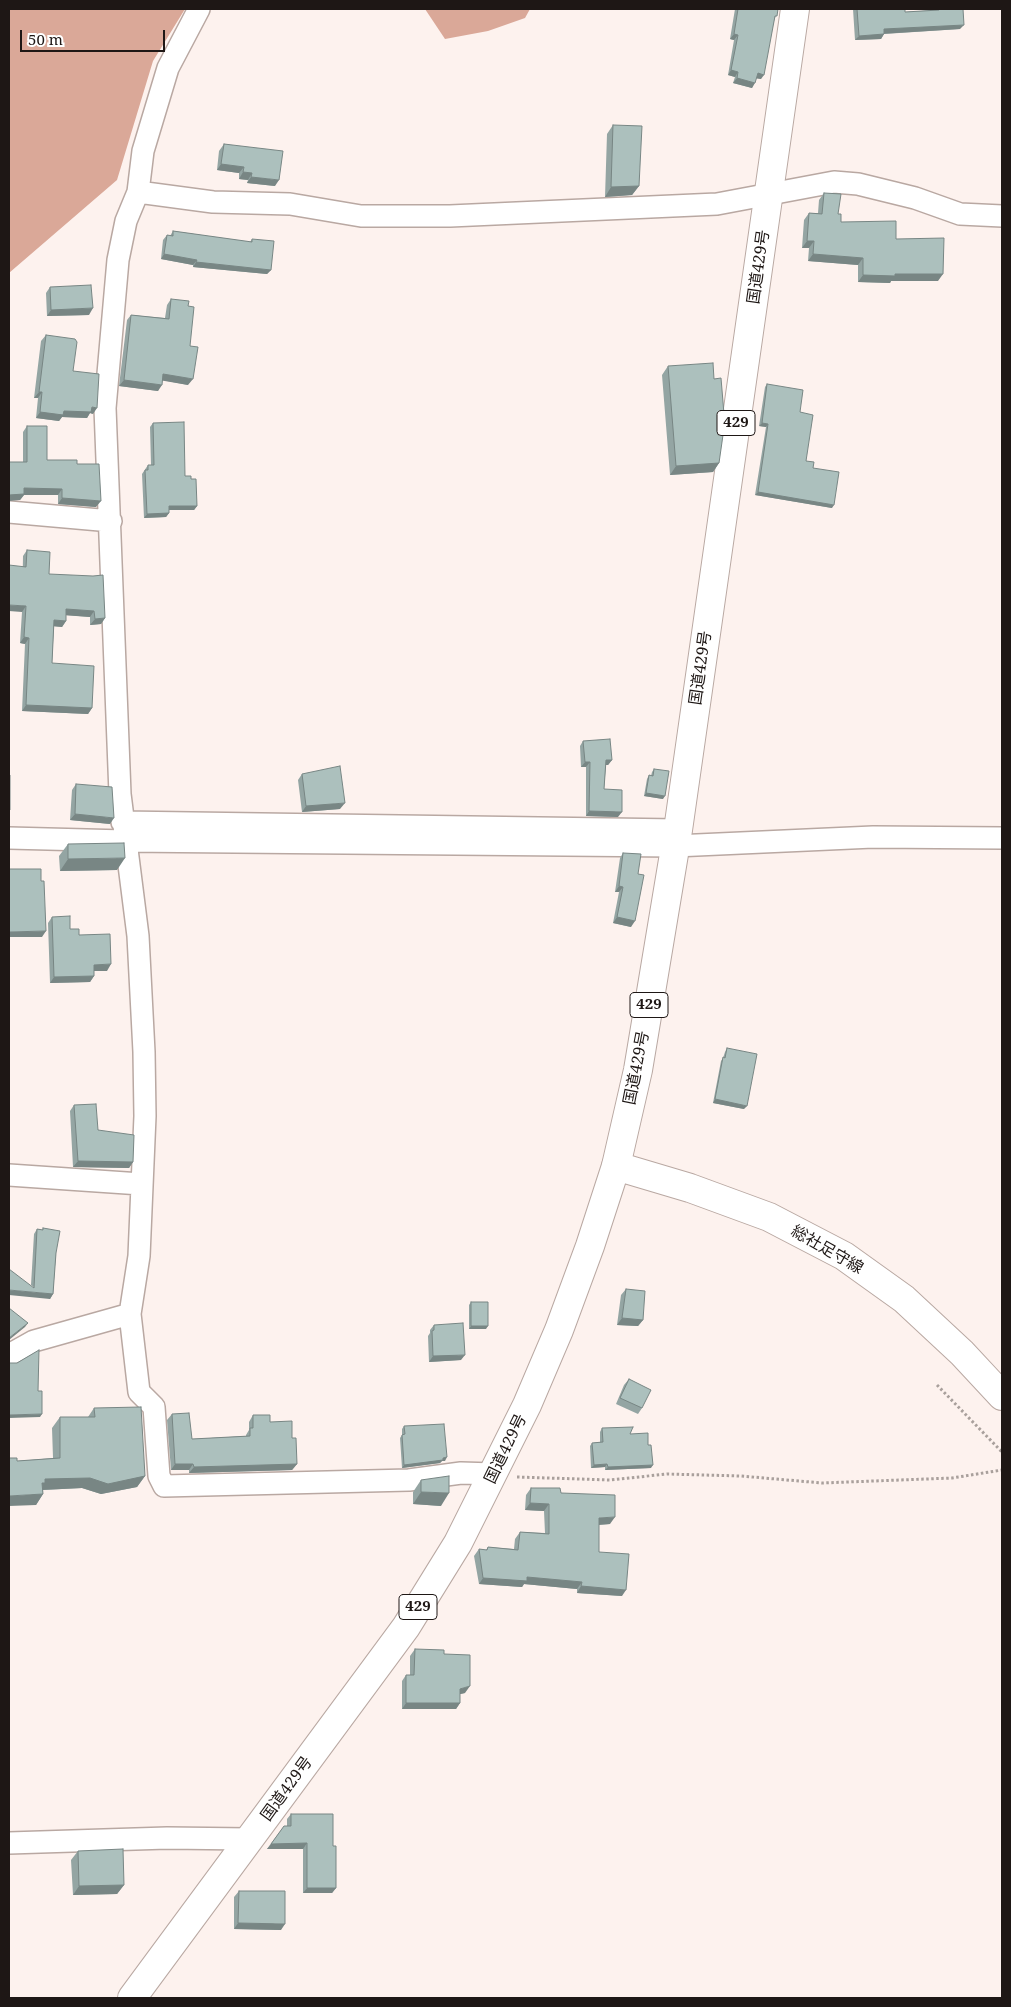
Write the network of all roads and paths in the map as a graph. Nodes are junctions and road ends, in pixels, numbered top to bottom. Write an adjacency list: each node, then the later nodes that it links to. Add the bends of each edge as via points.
1 (199, 9): 3 (street, via 176,51 157,100 143,151)
2 (795, 9): 4 (main road, 国道429号 / 429)
3 (138, 192): 4 (street, via 213,202 290,204 360,216 533,213 717,204); 7 (street, via 126,222 118,260 106,408)
4 (769, 196): 5 (street, via 834,182 858,184 915,198 960,214); 11 (main road, 国道429号 / 429)
5 (1002, 216)
6 (9, 512): 7 (street)
7 (111, 521): 8 (street, via 113,658)
8 (123, 831): 9 (street); 11 (street); 14 (street, via 138,936 144,1052)
9 (9, 838)
10 (1002, 838): 11 (street)
11 (676, 839): 12 (main road, 国道429号 / 429, via 638,1070)
12 (616, 1166): 18 (main road, 総社足守線, via 690,1188 769,1217 844,1256 904,1299); 21 (main road, 国道429号 / 429, via 559,1330)
13 (9, 1175): 14 (street)
14 (141, 1184): 15 (street, via 139,1256)
15 (130, 1314): 16 (street, via 34,1340); 21 (street, via 139,1392 154,1407 158,1476 164,1486 400,1481 461,1473)
16 (9, 1355)
17 (937, 1385): 19 (path)
18 (1002, 1396)
19 (1002, 1452)
20 (1002, 1470): 21 (path, via 952,1478 822,1483 741,1476 667,1474 610,1480)
21 (494, 1474): 22 (main road, 国道429号 / 429, via 458,1543 406,1627)
22 (250, 1840): 23 (street, via 167,1838); 24 (main road, 国道429号 / 429)
23 (9, 1843)
24 (132, 1998)

